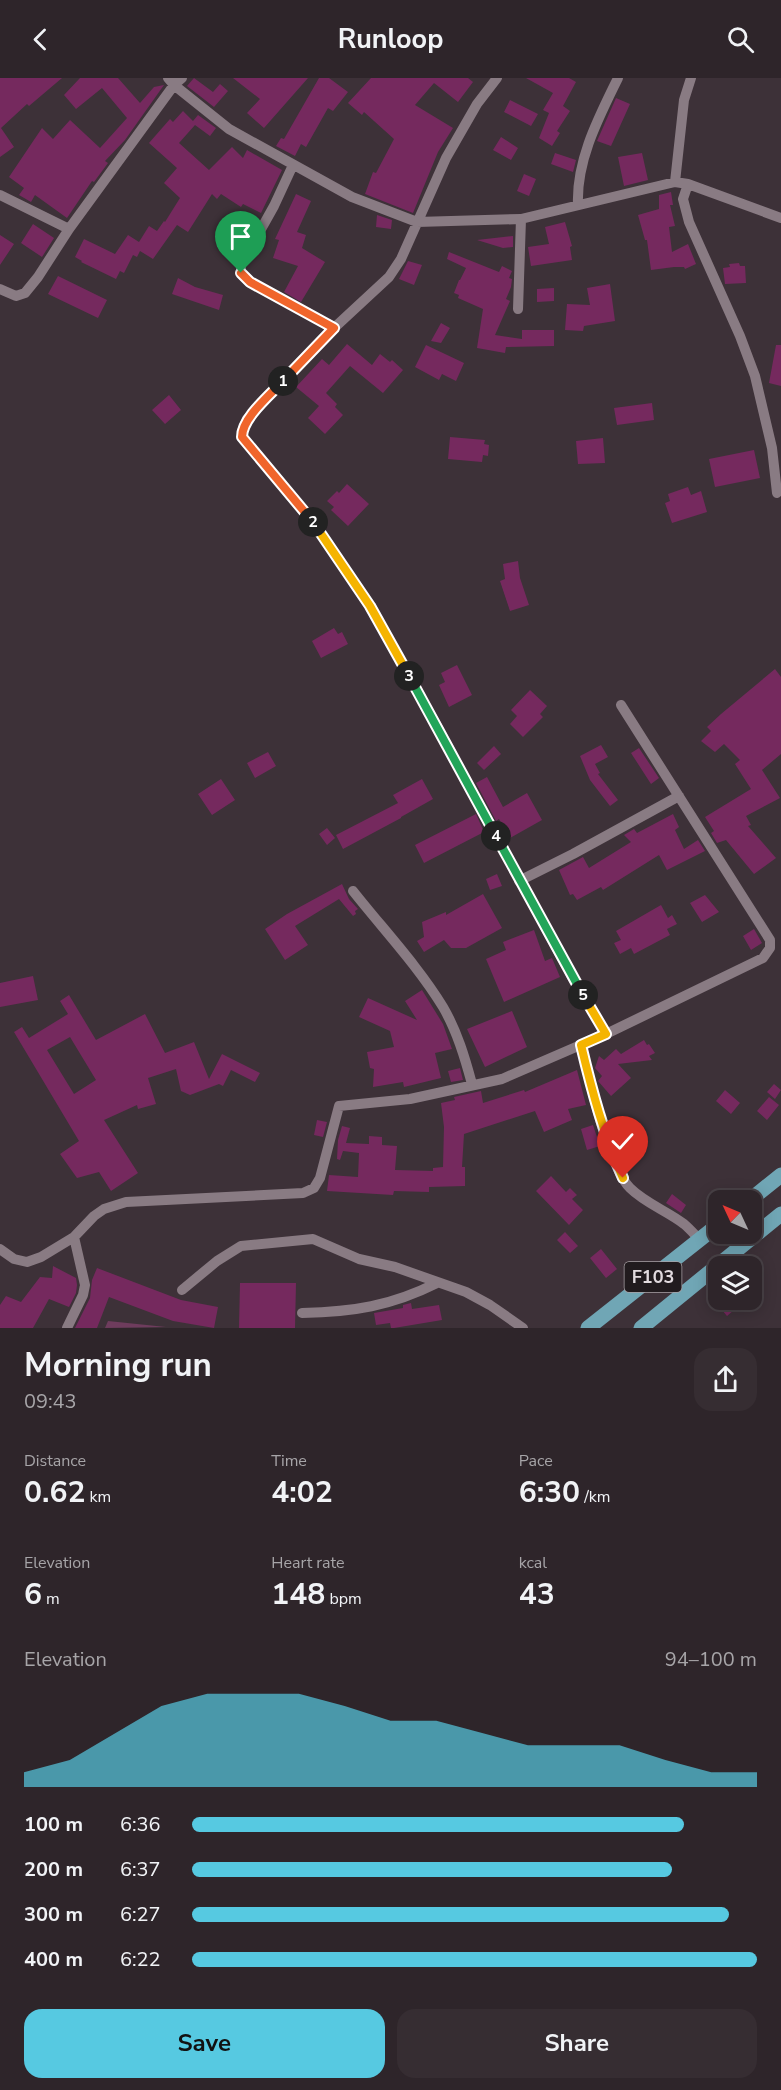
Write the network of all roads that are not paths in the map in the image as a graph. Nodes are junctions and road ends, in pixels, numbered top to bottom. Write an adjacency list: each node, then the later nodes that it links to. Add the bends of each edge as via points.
1 (497, 78): 12 (street, via 446,158)
2 (618, 78): 9 (street, via 592,132)
3 (691, 78): 6 (street, via 684,100)
4 (175, 80): 5 (street, via 229,129); 13 (street)
5 (293, 165): 12 (street, via 352,197); 16 (street, via 241,273 250,282)
6 (675, 182): 7 (street); 9 (street)
7 (688, 184): 10 (street); 17 (street, via 683,199 689,222 754,376 772,448)
8 (0, 195): 13 (street)
9 (578, 205): 11 (street)
10 (781, 218)
11 (521, 219): 12 (street); 15 (street)
12 (417, 222): 16 (street, via 389,277)
13 (69, 229): 14 (street, via 25,292 16,296)
14 (0, 288)
15 (518, 309)
16 (334, 328): 20 (street, via 248,419 242,437 313,522 370,606)
17 (777, 493)
18 (621, 705): 19 (street)
19 (679, 796): 20 (street); 22 (street, via 770,940 770,948 763,958)
20 (519, 881): 22 (street)
21 (353, 891): 24 (street, via 443,1008 462,1048)
22 (606, 1034): 23 (street)
23 (581, 1045): 24 (street, via 502,1079); 30 (street, via 611,1151 623,1178 637,1194 684,1224)
24 (472, 1084): 29 (street, via 410,1099 339,1106 320,1178 314,1188 303,1193 126,1202 104,1209)
25 (781, 1174): 26 (main road)
26 (762, 1190)
27 (781, 1214): 38 (main road, F103)
28 (708, 1233): 30 (main road, F103)
29 (74, 1237): 31 (street, via 27,1262); 35 (street, via 85,1285)
30 (700, 1240): 37 (main road, F103)
31 (0, 1249)
32 (437, 1283): 33 (street, via 313,1239 241,1246); 34 (street, via 409,1297 370,1308); 36 (street, via 466,1292)
33 (182, 1290)
34 (302, 1313)
35 (67, 1328)
36 (523, 1328)
37 (588, 1328)
38 (641, 1328)

